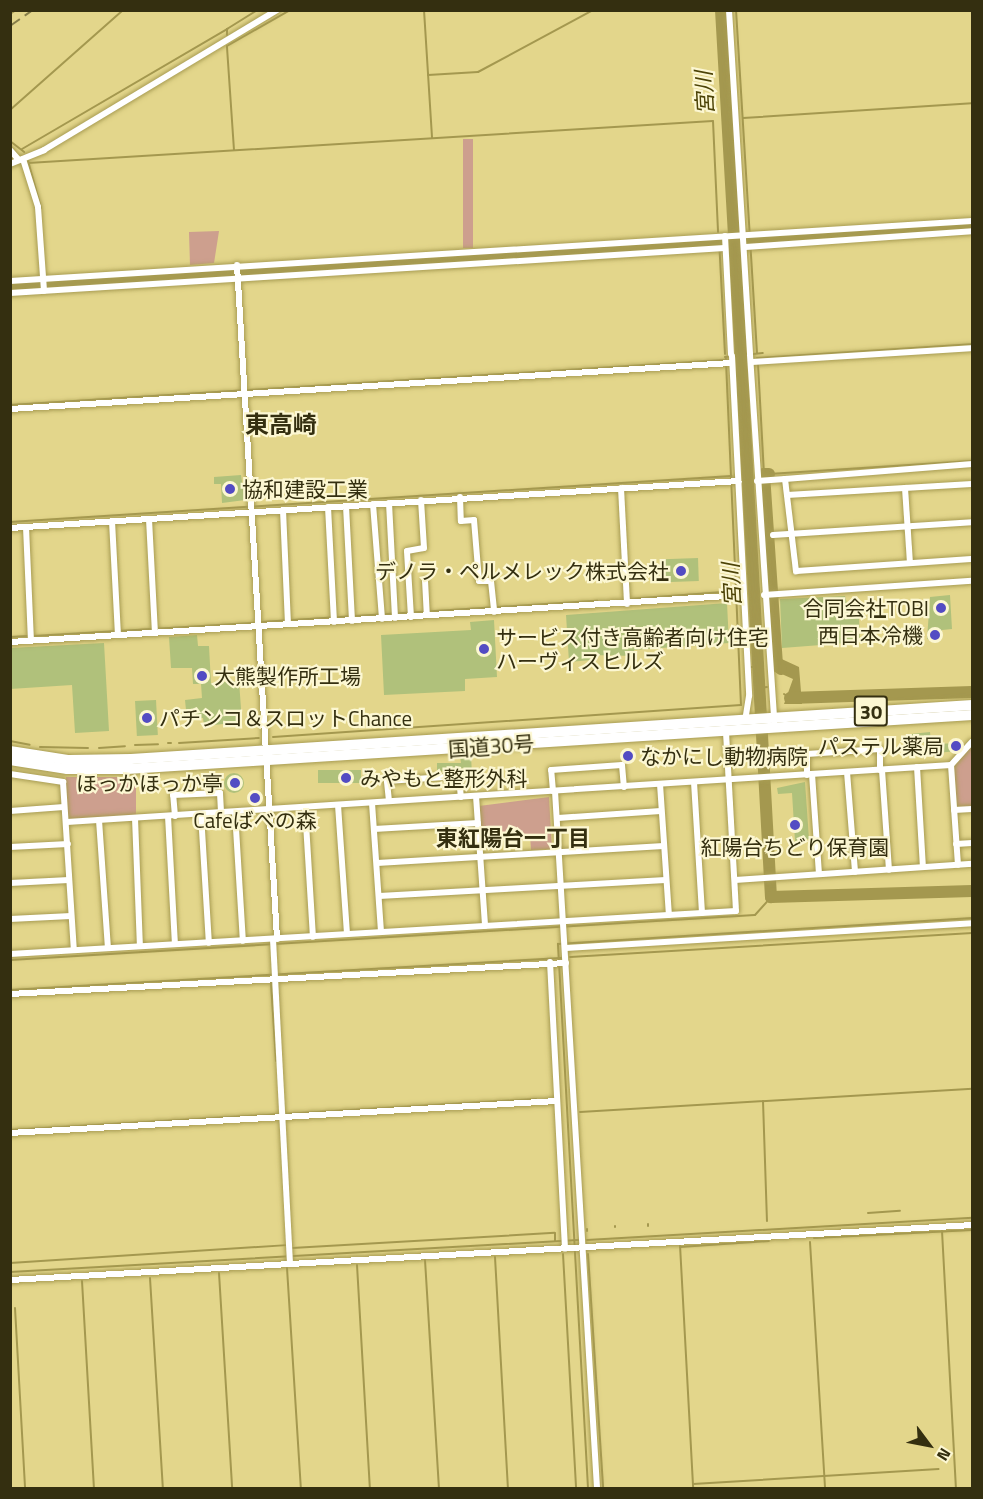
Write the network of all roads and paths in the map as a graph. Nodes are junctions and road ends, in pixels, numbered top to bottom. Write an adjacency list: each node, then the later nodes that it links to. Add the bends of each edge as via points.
1 (277, 10): 4 (street)
2 (729, 10): 8 (street)
3 (10, 150): 4 (street)
4 (21, 159): 5 (street); 12 (street, via 38,207)
5 (10, 164)
6 (972, 221): 8 (street)
7 (972, 231): 8 (street)
8 (746, 240): 9 (street); 15 (street)
9 (724, 243): 10 (street); 10 (street); 16 (street)
10 (237, 271): 12 (street); 12 (street); 17 (street)
11 (10, 281): 12 (street)
12 (43, 285): 13 (street)
13 (10, 293)
14 (972, 348): 15 (street)
15 (753, 359): 22 (street)
16 (729, 360): 17 (street); 21 (street)
17 (244, 391): 18 (street); 33 (street)
18 (10, 408)
19 (972, 464): 20 (street)
20 (785, 478): 22 (street); 26 (street)
21 (734, 480): 24 (street); 48 (street)
22 (763, 480): 47 (street)
23 (972, 484): 25 (street)
24 (621, 488): 27 (street); 49 (street)
25 (905, 488): 26 (street); 38 (street)
26 (787, 495): 41 (street)
27 (460, 497): 28 (street); 50 (street, via 461,521 474,520 479,581 491,580)
28 (421, 500): 29 (street); 53 (street, via 424,548 407,551)
29 (389, 503): 30 (street); 52 (street)
30 (373, 504): 31 (street); 54 (street)
31 (346, 506): 32 (street); 55 (street)
32 (328, 507): 34 (street); 56 (street)
33 (250, 508): 34 (street); 35 (street); 58 (street)
34 (283, 510): 57 (street)
35 (149, 519): 36 (street); 59 (street)
36 (112, 521): 39 (street); 60 (street)
37 (972, 522): 38 (street)
38 (908, 526): 41 (street); 44 (street)
39 (26, 527): 40 (street); 61 (street)
40 (10, 528)
41 (789, 534): 42 (street); 44 (street, via 796,571)
42 (773, 535)
43 (972, 559): 44 (street)
44 (910, 563)
45 (425, 580): 51 (street)
46 (972, 581): 47 (street)
47 (770, 594): 65 (street)
48 (739, 595): 49 (street); 66 (street, via 748,667)
49 (627, 601): 50 (street)
50 (494, 609): 51 (street)
51 (426, 613): 53 (street)
52 (395, 615): 53 (street); 54 (street)
53 (410, 615)
54 (381, 616): 55 (street)
55 (352, 618): 56 (street)
56 (334, 619): 57 (street)
57 (288, 622): 58 (street)
58 (258, 626): 59 (street); 70 (street)
59 (155, 630): 60 (street)
60 (118, 632): 61 (street)
61 (31, 641): 62 (street)
62 (10, 642)
63 (972, 705): 65 (highway, 国道30号 / 30)
64 (972, 715): 65 (highway, 国道30号 / 30)
65 (772, 722): 66 (highway, 国道30号 / 30)
66 (748, 724): 67 (highway, 国道30号 / 30)
67 (725, 726): 70 (highway, 国道30号 / 30); 78 (street)
68 (972, 742): 72 (street)
69 (10, 751): 70 (highway, 国道30号 / 30, via 69,760)
70 (265, 755): 71 (highway, 国道30号 / 30, via 97,770); 90 (street)
71 (10, 760)
72 (951, 765): 73 (street); 92 (street)
73 (917, 767): 74 (street); 115 (street)
74 (881, 770): 75 (street); 77 (street, via 880,749 807,754); 116 (street)
75 (847, 772): 77 (street); 117 (street)
76 (10, 774): 88 (street, via 63,782)
77 (810, 774): 78 (street); 118 (street)
78 (729, 780): 79 (street); 121 (street)
79 (694, 782): 80 (street); 126 (street)
80 (660, 784): 81 (street); 94 (street)
81 (624, 787): 82 (street); 82 (street, via 622,765 551,770)
82 (554, 791): 83 (street); 100 (street)
83 (476, 796): 84 (street); 103 (street)
84 (461, 797): 85 (street); 85 (street, via 459,776 387,781)
85 (388, 801): 86 (street)
86 (372, 803): 87 (street); 104 (street)
87 (338, 805): 89 (street); 134 (street)
88 (64, 807): 93 (street); 102 (street)
89 (305, 807): 90 (street); 135 (street)
90 (269, 809): 95 (street); 137 (street)
91 (972, 809): 92 (street)
92 (954, 810): 107 (street)
93 (10, 811)
94 (661, 811): 100 (street); 108 (street)
95 (235, 812): 96 (street); 136 (street)
96 (221, 813): 97 (street); 98 (street, via 220,793 173,795)
97 (201, 814): 98 (street); 138 (street)
98 (171, 816): 99 (street); 140 (street)
99 (135, 818): 101 (street); 141 (street)
100 (558, 818): 110 (street)
101 (99, 820): 102 (street); 142 (street)
102 (67, 822): 106 (street)
103 (478, 823): 104 (street); 111 (street)
104 (374, 829): 112 (street)
105 (972, 843): 107 (street)
106 (68, 844): 109 (street); 119 (street)
107 (957, 844): 114 (street)
108 (663, 846): 110 (street); 120 (street)
109 (10, 848)
110 (559, 851): 111 (street); 123 (street)
111 (480, 857): 112 (street); 124 (street)
112 (377, 863): 125 (street)
113 (972, 864): 114 (street)
114 (958, 865): 115 (street)
115 (923, 867): 116 (street)
116 (889, 870): 117 (street)
117 (855, 872): 118 (street)
118 (819, 874): 121 (street)
119 (69, 880): 122 (street); 128 (street)
120 (666, 880): 123 (street); 127 (street)
121 (735, 880): 126 (street, via 736,911)
122 (10, 883)
123 (561, 885): 124 (street); 131 (street)
124 (482, 890): 125 (street); 132 (street)
125 (379, 896): 133 (street)
126 (702, 913): 127 (street)
127 (669, 915): 131 (street)
128 (72, 916): 129 (street); 143 (street)
129 (10, 919)
130 (972, 922): 139 (street)
131 (565, 925): 132 (street); 139 (street)
132 (485, 926): 133 (street)
133 (381, 932): 134 (street)
134 (347, 934): 135 (street)
135 (313, 936): 137 (street)
136 (243, 941): 137 (street); 138 (street)
137 (274, 942): 146 (street)
138 (209, 943): 140 (street)
139 (566, 944): 145 (street)
140 (175, 945): 141 (street)
141 (140, 946): 142 (street)
142 (108, 948): 143 (street)
143 (74, 950): 144 (street)
144 (10, 954)
145 (558, 963): 146 (street); 148 (street); 152 (street)
146 (274, 976): 147 (street); 149 (street)
147 (10, 994)
148 (557, 1101): 149 (street); 152 (street)
149 (282, 1115): 150 (street); 153 (street)
150 (10, 1133)
151 (972, 1225): 152 (street)
152 (571, 1246): 153 (street); 155 (street)
153 (290, 1259): 154 (street)
154 (10, 1280)
155 (597, 1488)

